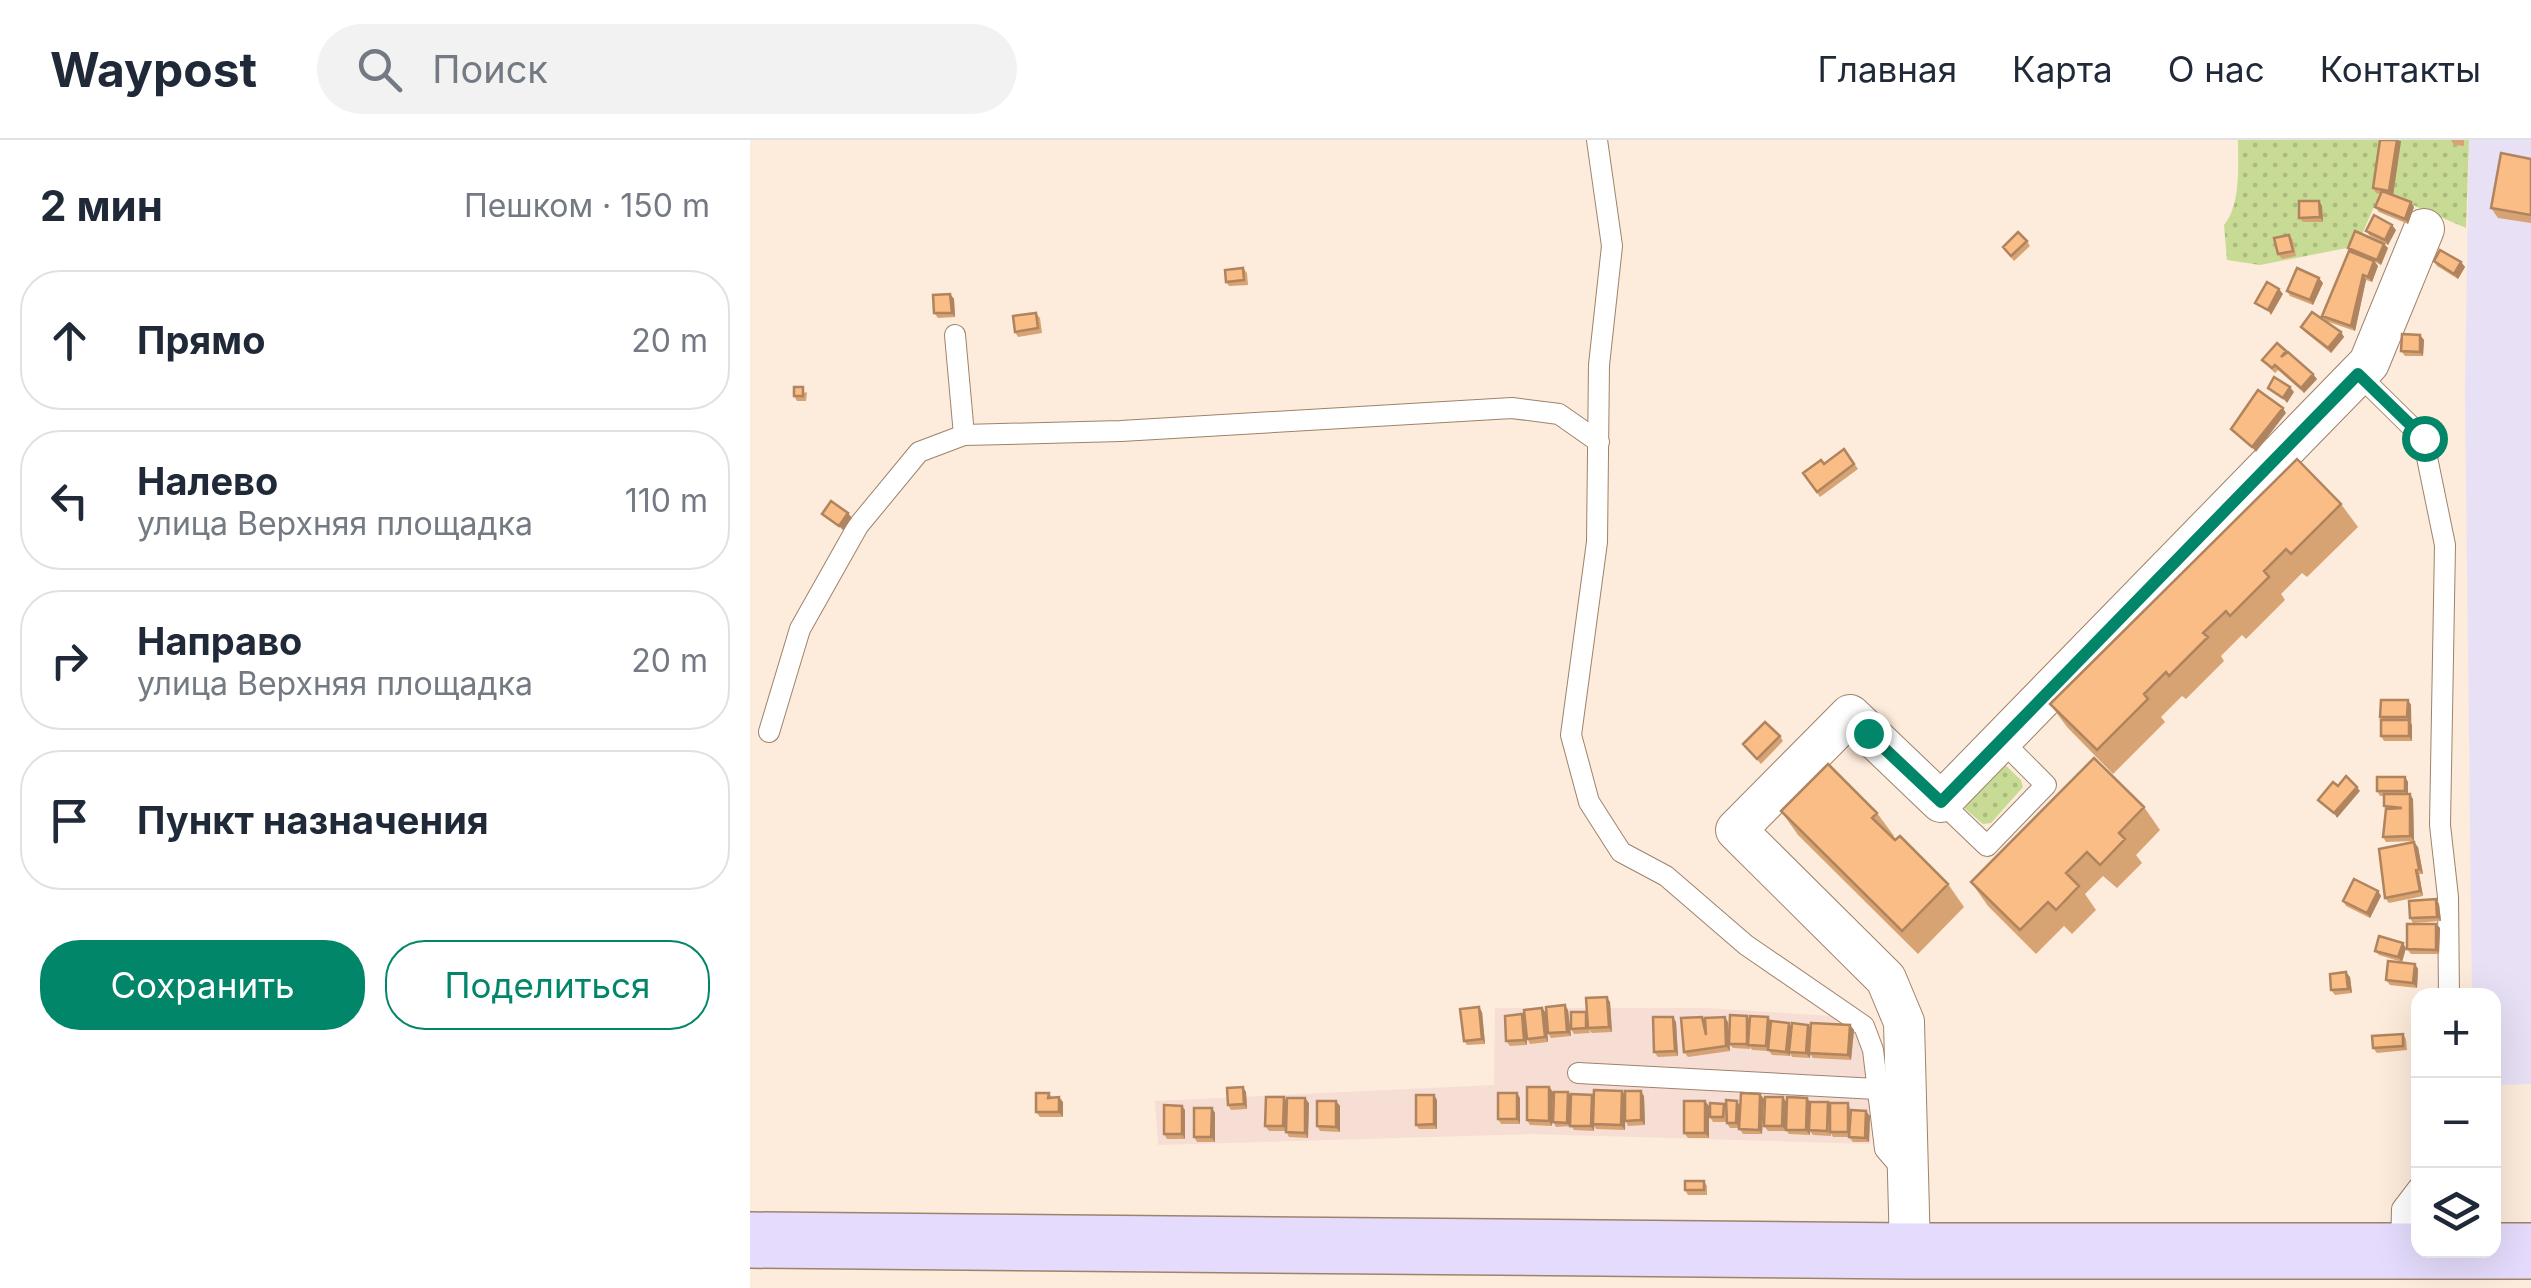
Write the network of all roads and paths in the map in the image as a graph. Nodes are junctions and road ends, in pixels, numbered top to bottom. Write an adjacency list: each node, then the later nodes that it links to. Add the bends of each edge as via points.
1 (1597, 140): 6 (lane, via 1612,246 1599,365)
2 (2424, 229): 4 (street, via 2369,363)
3 (955, 335): 5 (lane)
4 (2358, 374): 8 (street); 10 (lane, via 2424,438 2445,544 2440,825)
5 (964, 434): 6 (lane, via 1512,408 1559,414); 7 (lane, via 919,452 858,526 800,629)
6 (1599, 442): 12 (lane, via 1596,542 1571,735 1589,802 1620,852 1666,876 1746,945 1864,1026)
7 (769, 732)
8 (2002, 741): 9 (street); 9 (lane, via 2046,786 1987,846)
9 (1941, 802): 13 (street, via 1850,716 1736,830 1886,979 1899,1003)
10 (2449, 988)
11 (1578, 1074): 12 (lane)
12 (1877, 1090): 13 (lane, via 1884,1149)
13 (1908, 1174): 16 (street)
14 (2411, 1197): 17 (lane, via 2402,1209)
15 (750, 1240): 16 (street)
16 (1910, 1252): 17 (street)
17 (2401, 1252): 18 (street)
18 (2531, 1252)

